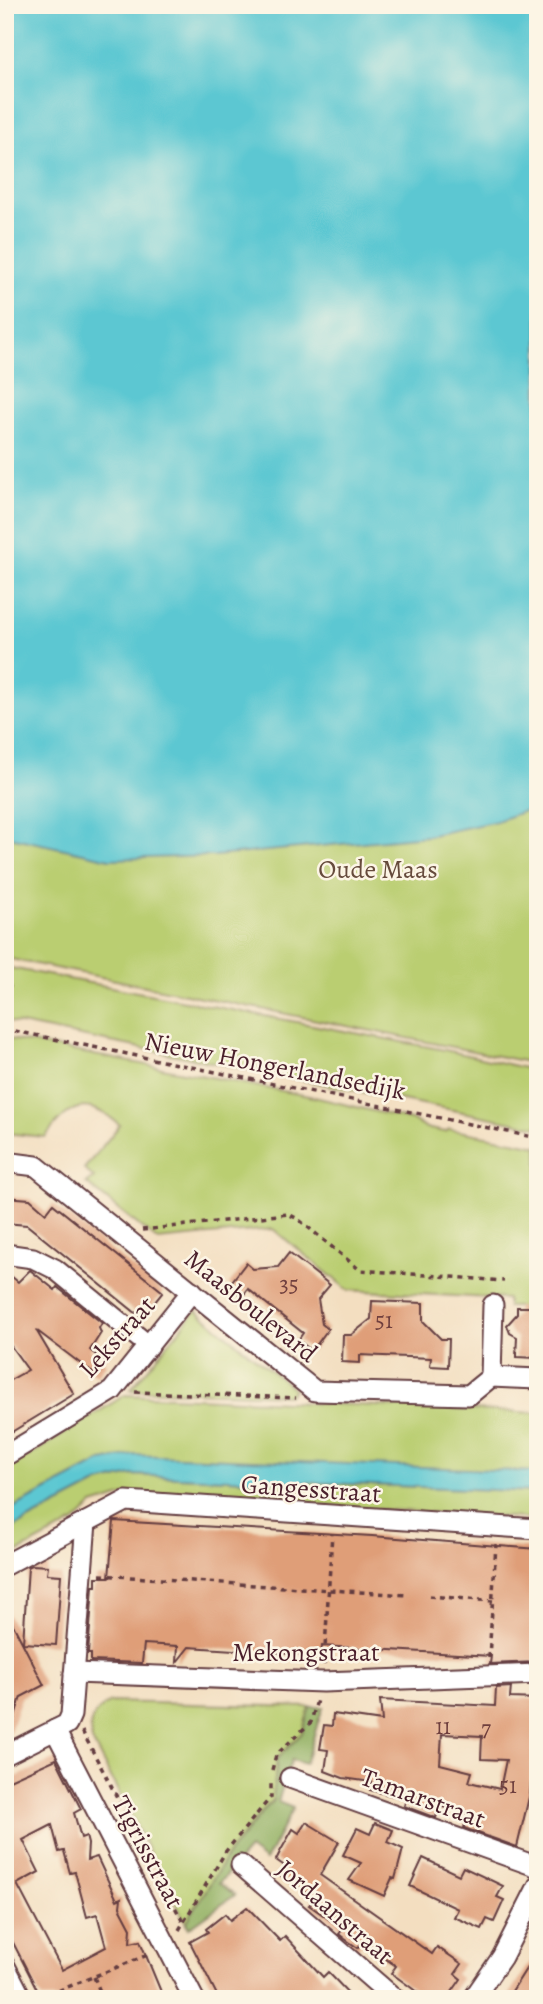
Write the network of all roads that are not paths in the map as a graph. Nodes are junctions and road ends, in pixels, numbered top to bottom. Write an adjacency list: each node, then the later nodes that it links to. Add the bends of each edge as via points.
1 (5, 1163): 3 (street, Maasboulevard, via 36,1166)
2 (8, 1259): 5 (street, via 33,1258 55,1269)
3 (192, 1291): 5 (street, Lekstraat); 6 (street, Maasboulevard, via 315,1391 469,1395)
4 (493, 1305): 6 (street)
5 (149, 1346): 8 (street, Lekstraat, via 112,1391)
6 (491, 1377): 7 (street)
7 (538, 1379)
8 (5, 1456)
9 (86, 1522): 10 (street, Gangesstraat, via 126,1501); 11 (street, Gangesstraat); 12 (street)
10 (538, 1529)
11 (5, 1565)
12 (74, 1673): 13 (street, Mekongstraat, via 323,1682); 14 (street, via 71,1715 67,1724)
13 (538, 1674)
14 (55, 1730): 15 (street); 22 (street, Tigrisstraat)
15 (5, 1755)
16 (290, 1778): 18 (street, Tamarstraat)
17 (241, 1865): 23 (street, Jordaanstraat)
18 (538, 1867)
19 (538, 1886): 24 (street, via 502,1957)
20 (5, 1966): 21 (street)
21 (22, 1999)
22 (194, 1999)
23 (395, 1999)
24 (473, 1999)

